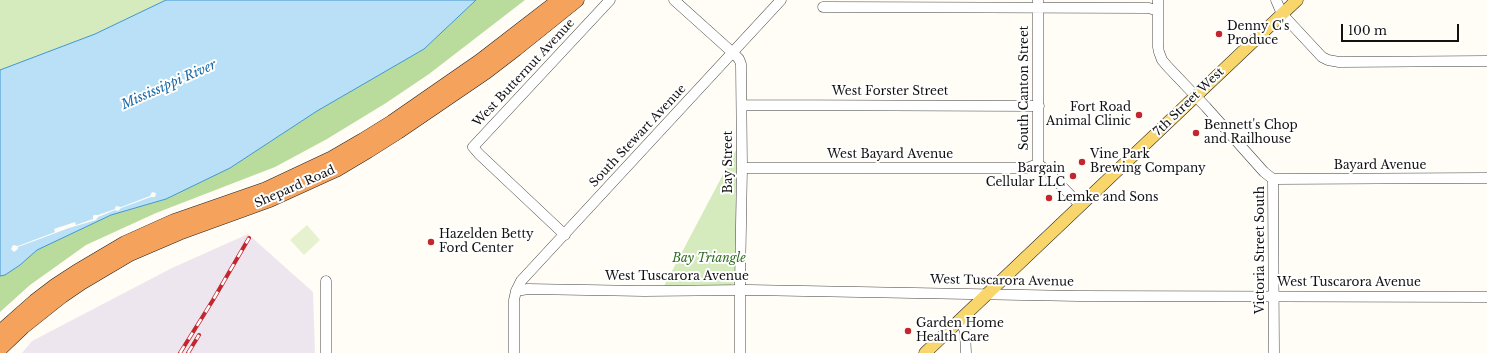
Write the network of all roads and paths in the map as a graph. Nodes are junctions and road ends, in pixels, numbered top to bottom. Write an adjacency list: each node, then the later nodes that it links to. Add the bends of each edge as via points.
1 (558, 0): 32 (highway, Shepard Road, via 480,61 363,140 332,158 266,189 174,221 125,243 56,285)
2 (577, 0): 33 (highway, Shepard Road, via 486,72 368,151 336,170 270,200 130,254 62,296)
3 (610, 0): 24 (street, West Butternut Avenue, via 473,147)
4 (674, 0): 14 (street, Bay Street)
5 (781, 0): 14 (street, South Stewart Avenue)
6 (1158, 0): 12 (street, Victoria Street South)
7 (1276, 0): 13 (street)
8 (1296, 0): 13 (main road, 7th Street West)
9 (918, 3): 10 (street); 11 (street)
10 (1038, 4): 12 (street, via 1149,8); 18 (street, South Canton Street)
11 (823, 7)
12 (1158, 11): 16 (street, Victoria Street South, via 1159,52 1168,67)
13 (1282, 14): 15 (street, via 1322,58 1328,60); 16 (main road, 7th Street West)
14 (733, 52): 17 (street, Bay Street, via 741,64); 24 (street, South Stewart Avenue)
15 (1487, 61)
16 (1195, 96): 22 (street, Victoria Street South); 23 (main road, 7th Street West)
17 (742, 105): 18 (street, West Forster Street); 20 (street, Bay Street)
18 (1039, 106): 19 (street, South Canton Street)
19 (1038, 164): 20 (street, West Bayard Avenue, via 1028,168); 23 (street, South Canton Street)
20 (742, 168): 26 (street, Bay Street)
21 (1487, 178): 22 (street, Bayard Avenue)
22 (1273, 180): 29 (street, Victoria Street South)
23 (1080, 206): 28 (main road, 7th Street West)
24 (565, 235): 27 (street, South Stewart Avenue, via 521,281)
25 (326, 281): 34 (street)
26 (740, 290): 27 (street, West Tuscarora Avenue); 28 (street, West Tuscarora Avenue); 36 (street, Bay Street)
27 (516, 291): 35 (street)
28 (986, 295): 29 (street, West Tuscarora Avenue); 31 (main road, 7th Street West)
29 (1274, 296): 30 (street, West Tuscarora Avenue); 39 (street, Victoria Street South)
30 (1487, 296)
31 (960, 320): 37 (main road, 7th Street West); 38 (street, via 965,331)
32 (0, 332)
33 (0, 349)
34 (326, 353)
35 (514, 353)
36 (740, 353)
37 (925, 353)
38 (966, 353)
39 (1274, 353)

